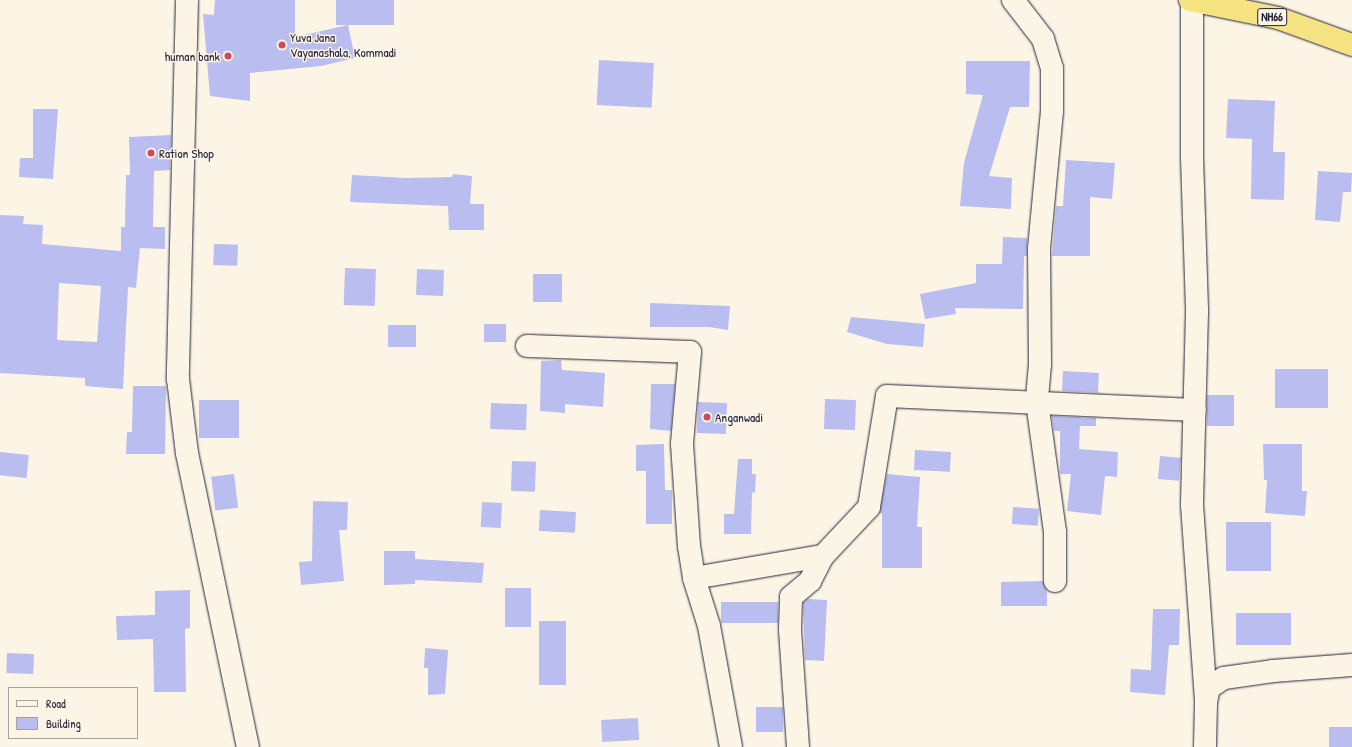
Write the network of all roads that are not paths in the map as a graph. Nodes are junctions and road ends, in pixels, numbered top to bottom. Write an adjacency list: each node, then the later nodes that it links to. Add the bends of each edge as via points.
1 (188, 0): 14 (street, via 178,379 187,453)
2 (1013, 0): 7 (street, via 1043,39 1052,68 1052,111 1040,248 1040,364)
3 (1191, 0): 4 (highway, NH66); 8 (street, via 1192,158 1197,312)
4 (1277, 9): 5 (highway, NH66)
5 (1352, 44)
6 (527, 346): 10 (street, via 690,352 682,444 689,546)
7 (1037, 402): 8 (street); 9 (street, via 887,396 869,507); 11 (street, via 1055,532)
8 (1195, 410): 13 (street, via 1192,505)
9 (823, 556): 10 (street); 16 (street, via 810,581 791,597 790,629)
10 (694, 578): 15 (street, via 709,626)
11 (1055, 580)
12 (1352, 665): 13 (street, via 1273,671 1224,678 1209,688)
13 (1206, 702): 17 (street)
14 (248, 747)
15 (731, 747)
16 (798, 747)
17 (1205, 747)

